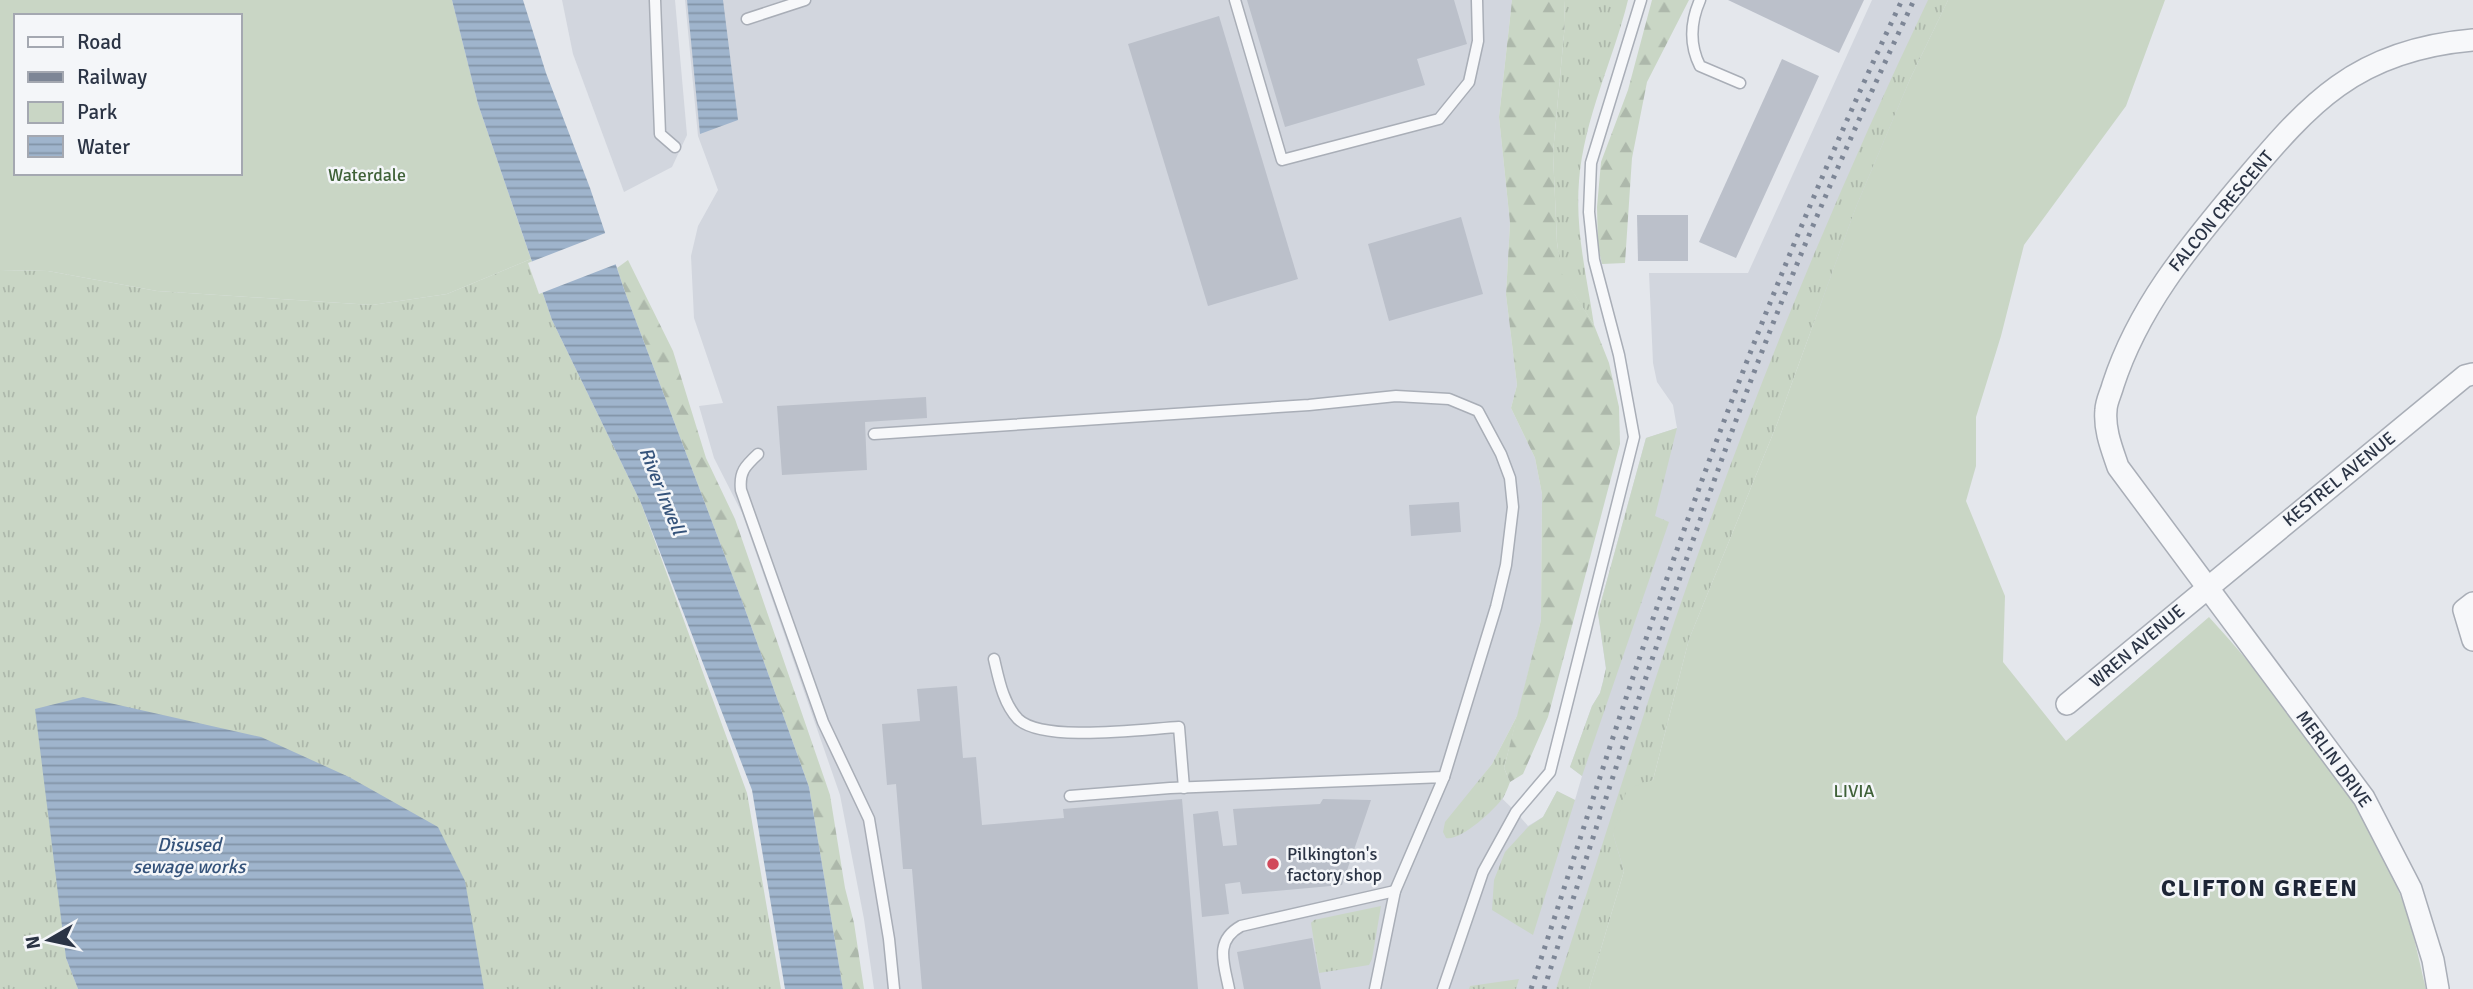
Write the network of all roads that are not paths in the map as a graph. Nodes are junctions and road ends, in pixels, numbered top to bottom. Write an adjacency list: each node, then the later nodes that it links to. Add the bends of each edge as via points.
1 (655, 0): 10 (lane, via 660,134)
2 (805, 0): 7 (lane)
3 (1235, 0): 4 (lane, via 1282,160 1439,119 1469,82 1478,41)
4 (1477, 0)
5 (1641, 0): 26 (lane, via 1591,163 1589,212 1594,260 1634,437 1550,772 1516,811 1483,872)
6 (1700, 0): 9 (lane, via 1691,39 1700,66)
7 (747, 19)
8 (2473, 40): 14 (street, FALCON CRESCENT, via 2445,42 2383,62 2339,85 2306,114 2260,161 2174,265 2123,355 2106,410 2108,439 2118,467)
9 (1740, 83)
10 (675, 147)
11 (2473, 374): 14 (street, KESTREL AVENUE)
12 (874, 434): 19 (lane, via 1396,396 1449,399 1478,411 1510,478 1513,507 1496,607)
13 (758, 454): 23 (lane, via 744,466 741,490 823,722 869,819)
14 (2207, 587): 18 (street, WREN AVENUE); 27 (street, MERLIN DRIVE, via 2364,798 2411,889)
15 (2473, 603): 16 (street, via 2464,611)
16 (2473, 640)
17 (994, 659): 20 (lane, via 1008,704 1031,728 1049,732 1179,726)
18 (2067, 704)
19 (1444, 777): 20 (lane); 22 (lane)
20 (1184, 788): 21 (lane)
21 (1070, 796)
22 (1395, 891): 24 (lane, via 1241,926 1223,943); 25 (lane)
23 (894, 989)
24 (1229, 989)
25 (1374, 989)
26 (1443, 989)
27 (2438, 989)

